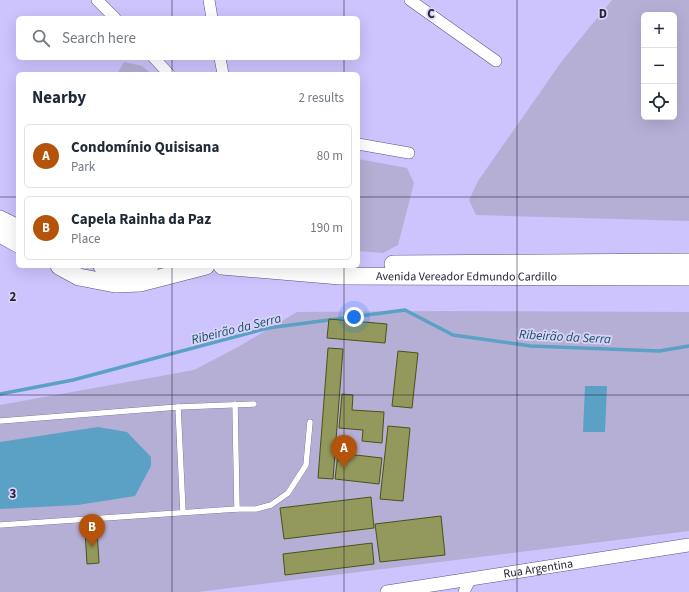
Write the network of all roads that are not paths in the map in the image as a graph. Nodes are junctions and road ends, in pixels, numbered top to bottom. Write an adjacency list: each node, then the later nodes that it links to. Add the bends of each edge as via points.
1 (98, 0): 4 (street)
2 (209, 0): 5 (street)
3 (410, 0): 8 (street)
4 (113, 16)
5 (212, 16)
6 (156, 60): 9 (street)
7 (220, 60): 10 (street)
8 (496, 61)
9 (167, 72)
10 (223, 72)
11 (360, 144): 12 (street)
12 (409, 153)
13 (0, 219): 14 (main road)
14 (16, 227)
15 (0, 234): 16 (main road)
16 (16, 243)
17 (689, 262): 18 (main road, Avenida Vereador Edmundo Cardillo)
18 (360, 264)
19 (62, 268): 22 (main road, via 79,277 115,284 140,284)
20 (110, 268): 21 (main road)
21 (134, 268)
22 (199, 268)
23 (246, 268): 24 (main road, Avenida Vereador Edmundo Cardillo, via 340,276)
24 (689, 277)
25 (236, 404): 26 (lane); 27 (lane); 30 (lane)
26 (254, 404)
27 (178, 407): 28 (lane); 31 (lane)
28 (0, 421)
29 (310, 422): 30 (lane, via 306,465 288,494 256,509)
30 (237, 509): 31 (lane)
31 (183, 512): 32 (lane)
32 (0, 525)
33 (688, 547): 34 (street, Rua Argentina)
34 (470, 580): 35 (street, Rua Argentina); 36 (street)
35 (387, 592)
36 (464, 592)

